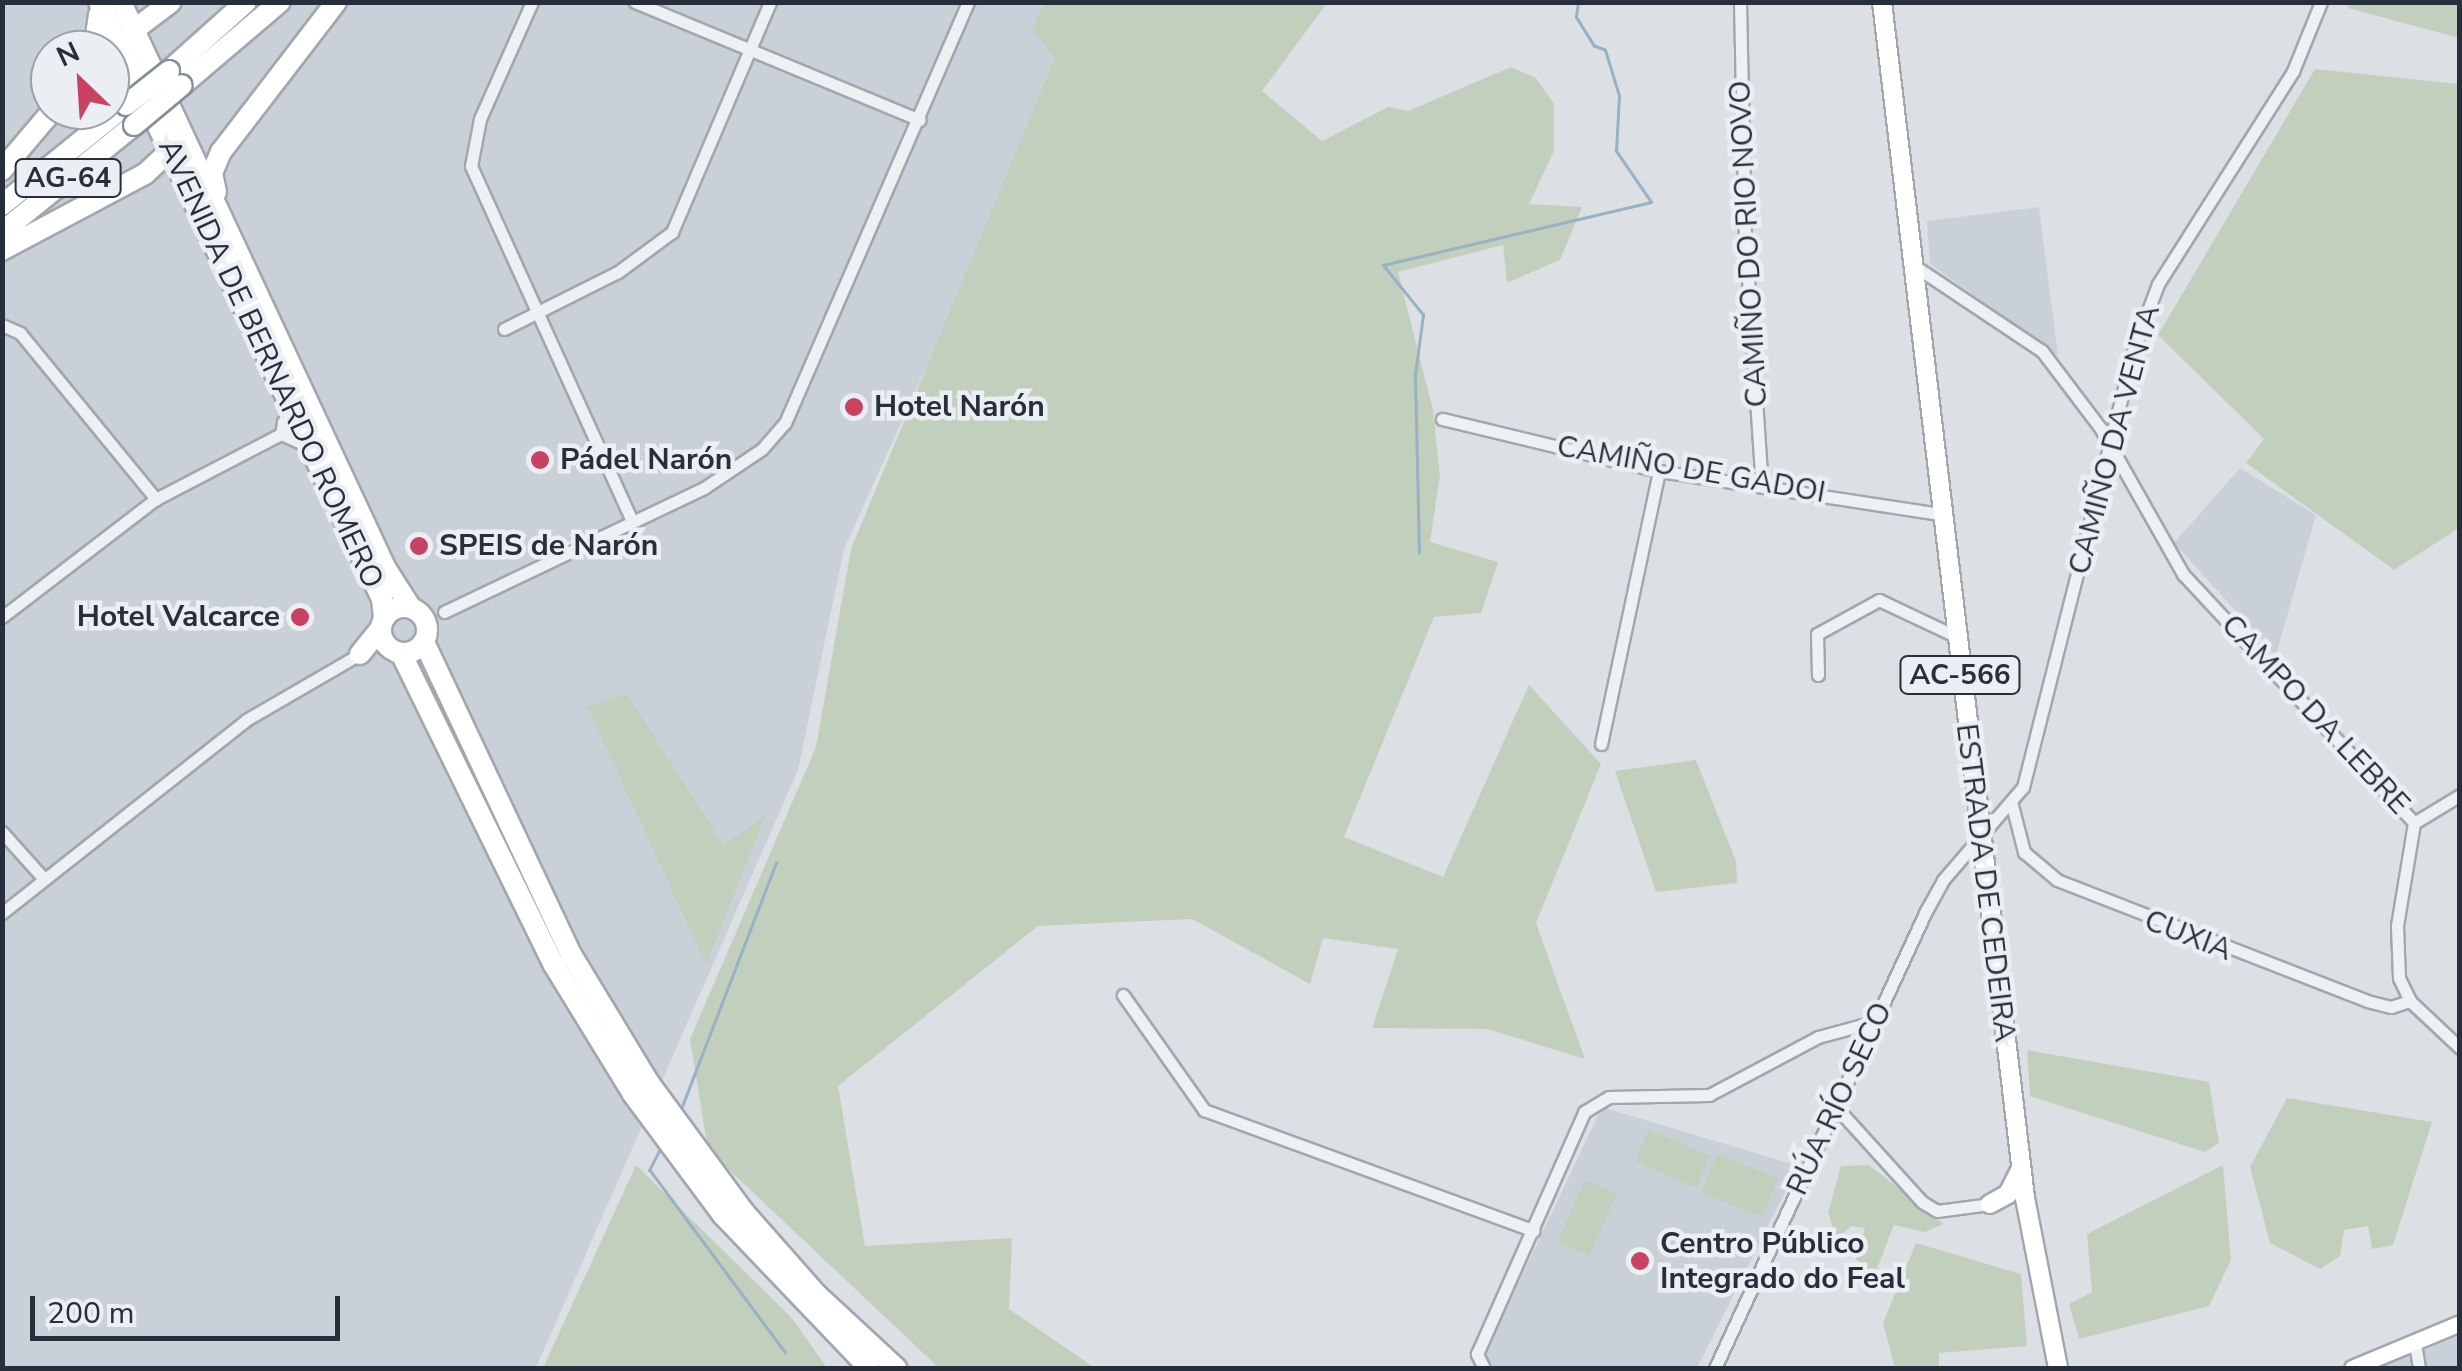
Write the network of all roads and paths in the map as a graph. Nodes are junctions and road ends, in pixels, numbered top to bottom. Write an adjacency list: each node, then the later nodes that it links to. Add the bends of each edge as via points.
1 (97, 2): 14 (highway); 17 (highway, AVENIDA DE BERNARDO ROMERO)
2 (122, 2): 15 (highway, AVENIDA DE BERNARDO ROMERO)
3 (171, 2): 15 (highway)
4 (246, 2): 17 (highway, AG-64)
5 (280, 2): 17 (highway, AG-64)
6 (336, 2): 23 (highway)
7 (532, 2): 32 (street, via 470,150 478,184)
8 (635, 2): 16 (street)
9 (770, 2): 16 (street)
10 (968, 2): 19 (street)
11 (1740, 2): 39 (street, CAMIÑO DO RIO NOVO, via 1745,232)
12 (1882, 2): 31 (main road, ESTRADA DE CEDEIRA / AC-566)
13 (2320, 2): 37 (street, CAMIÑO DA VENTA, via 2293,70 2158,284 2135,345)
14 (99, 30)
15 (135, 32): 17 (highway, AVENIDA DE BERNARDO ROMERO)
16 (749, 50): 19 (street); 32 (street, via 672,232 618,272)
17 (142, 64): 18 (highway, AG-64, bridge); 24 (highway, AVENIDA DE BERNARDO ROMERO)
18 (130, 115)
19 (920, 120): 42 (street, via 786,423 734,470)
20 (36, 130): 25 (highway)
21 (109, 130): 27 (highway, AG-64)
22 (114, 130): 28 (highway, AG-64)
23 (232, 133): 24 (highway, via 213,146); 29 (highway, via 212,172)
24 (176, 142): 26 (highway); 29 (highway, AVENIDA DE BERNARDO ROMERO)
25 (2, 170)
26 (127, 184): 29 (highway, via 172,187); 30 (highway)
27 (2, 205)
28 (2, 232)
29 (220, 236): 36 (highway, AVENIDA DE BERNARDO ROMERO)
30 (2, 250)
31 (1913, 265): 37 (street, CAMPO DA LEBRE, via 2042,351); 41 (main road, ESTRADA DE CEDEIRA / AC-566)
32 (540, 312): 34 (street); 42 (street)
33 (2, 325): 40 (street, via 20,333)
34 (504, 328)
35 (1442, 419): 38 (street, CAMIÑO DE GADOI)
36 (296, 422): 40 (street); 45 (highway, AVENIDA DE BERNARDO ROMERO); 47 (highway, AVENIDA DE BERNARDO ROMERO, via 382,599)
37 (2112, 448): 52 (street, CAMIÑO DA VENTA, via 2023,786); 53 (street, CAMPO DA LEBRE, via 2183,574)
38 (1659, 471): 39 (street, CAMIÑO DE GADOI); 50 (street)
39 (1762, 486): 41 (street, CAMIÑO DE GADOI)
40 (156, 499): 44 (street)
41 (1941, 514): 46 (main road, ESTRADA DE CEDEIRA / AC-566)
42 (632, 522): 43 (street)
43 (444, 612): 45 (highway)
44 (2, 616)
45 (420, 622): 47 (highway); 47 (highway, via 399,608); 75 (highway, AVENIDA DE BERNARDO ROMERO, via 572,956 649,1083 743,1211 817,1295)
46 (1955, 636): 49 (street, via 1879,600 1816,634); 55 (main road, ESTRADA DE CEDEIRA / AC-566)
47 (389, 637): 48 (highway); 74 (highway, AVENIDA DE BERNARDO ROMERO, via 554,965 633,1094 723,1215)
48 (360, 654): 56 (street, via 246,720)
49 (1818, 674)
50 (1601, 744)
51 (2460, 795): 53 (street)
52 (2012, 805): 55 (street, CAMIÑO DA VENTA); 59 (street, CUXIA, via 2024,852 2056,880 2366,1001 2391,1008)
53 (2414, 823): 59 (street, CAMPO DA LEBRE, via 2396,951)
54 (2, 832): 56 (street)
55 (1980, 841): 60 (street, RÚA RÍO SECO, via 1942,880); 65 (main road, ESTRADA DE CEDEIRA / AC-566)
56 (44, 879): 57 (street)
57 (2, 913)
58 (1123, 995): 69 (street, via 1204,1110)
59 (2410, 1001): 61 (street)
60 (1877, 1021): 62 (street, RÚA RÍO SECO); 69 (street, via 1818,1037 1709,1095 1609,1098 1584,1112)
61 (2460, 1048)
62 (1836, 1107): 63 (street, RÚA RÍO SECO); 64 (street)
63 (1826, 1128): 64 (street); 76 (street, RÚA RÍO SECO)
64 (1862, 1140): 67 (street, via 1937,1211)
65 (2021, 1168): 66 (main road, ESTRADA DE CEDEIRA / AC-566); 67 (main road, via 2008,1194)
66 (2025, 1198): 67 (main road); 68 (main road, ESTRADA DE CEDEIRA / AC-566)
67 (1990, 1204): 68 (main road, via 2009,1206)
68 (2029, 1226): 72 (main road, ESTRADA DE CEDEIRA / AC-566)
69 (1534, 1231): 73 (street, via 1477,1354)
70 (2460, 1323): 71 (main road)
71 (2415, 1344): 79 (main road); 80 (street)
72 (2050, 1346): 77 (main road, ESTRADA DE CEDEIRA / AC-566); 78 (main road, ESTRADA DE CEDEIRA / AC-566)
73 (1483, 1366)
74 (869, 1368)
75 (896, 1368)
76 (1715, 1368)
77 (2048, 1368)
78 (2058, 1368)
79 (2352, 1368)
80 (2419, 1368)

